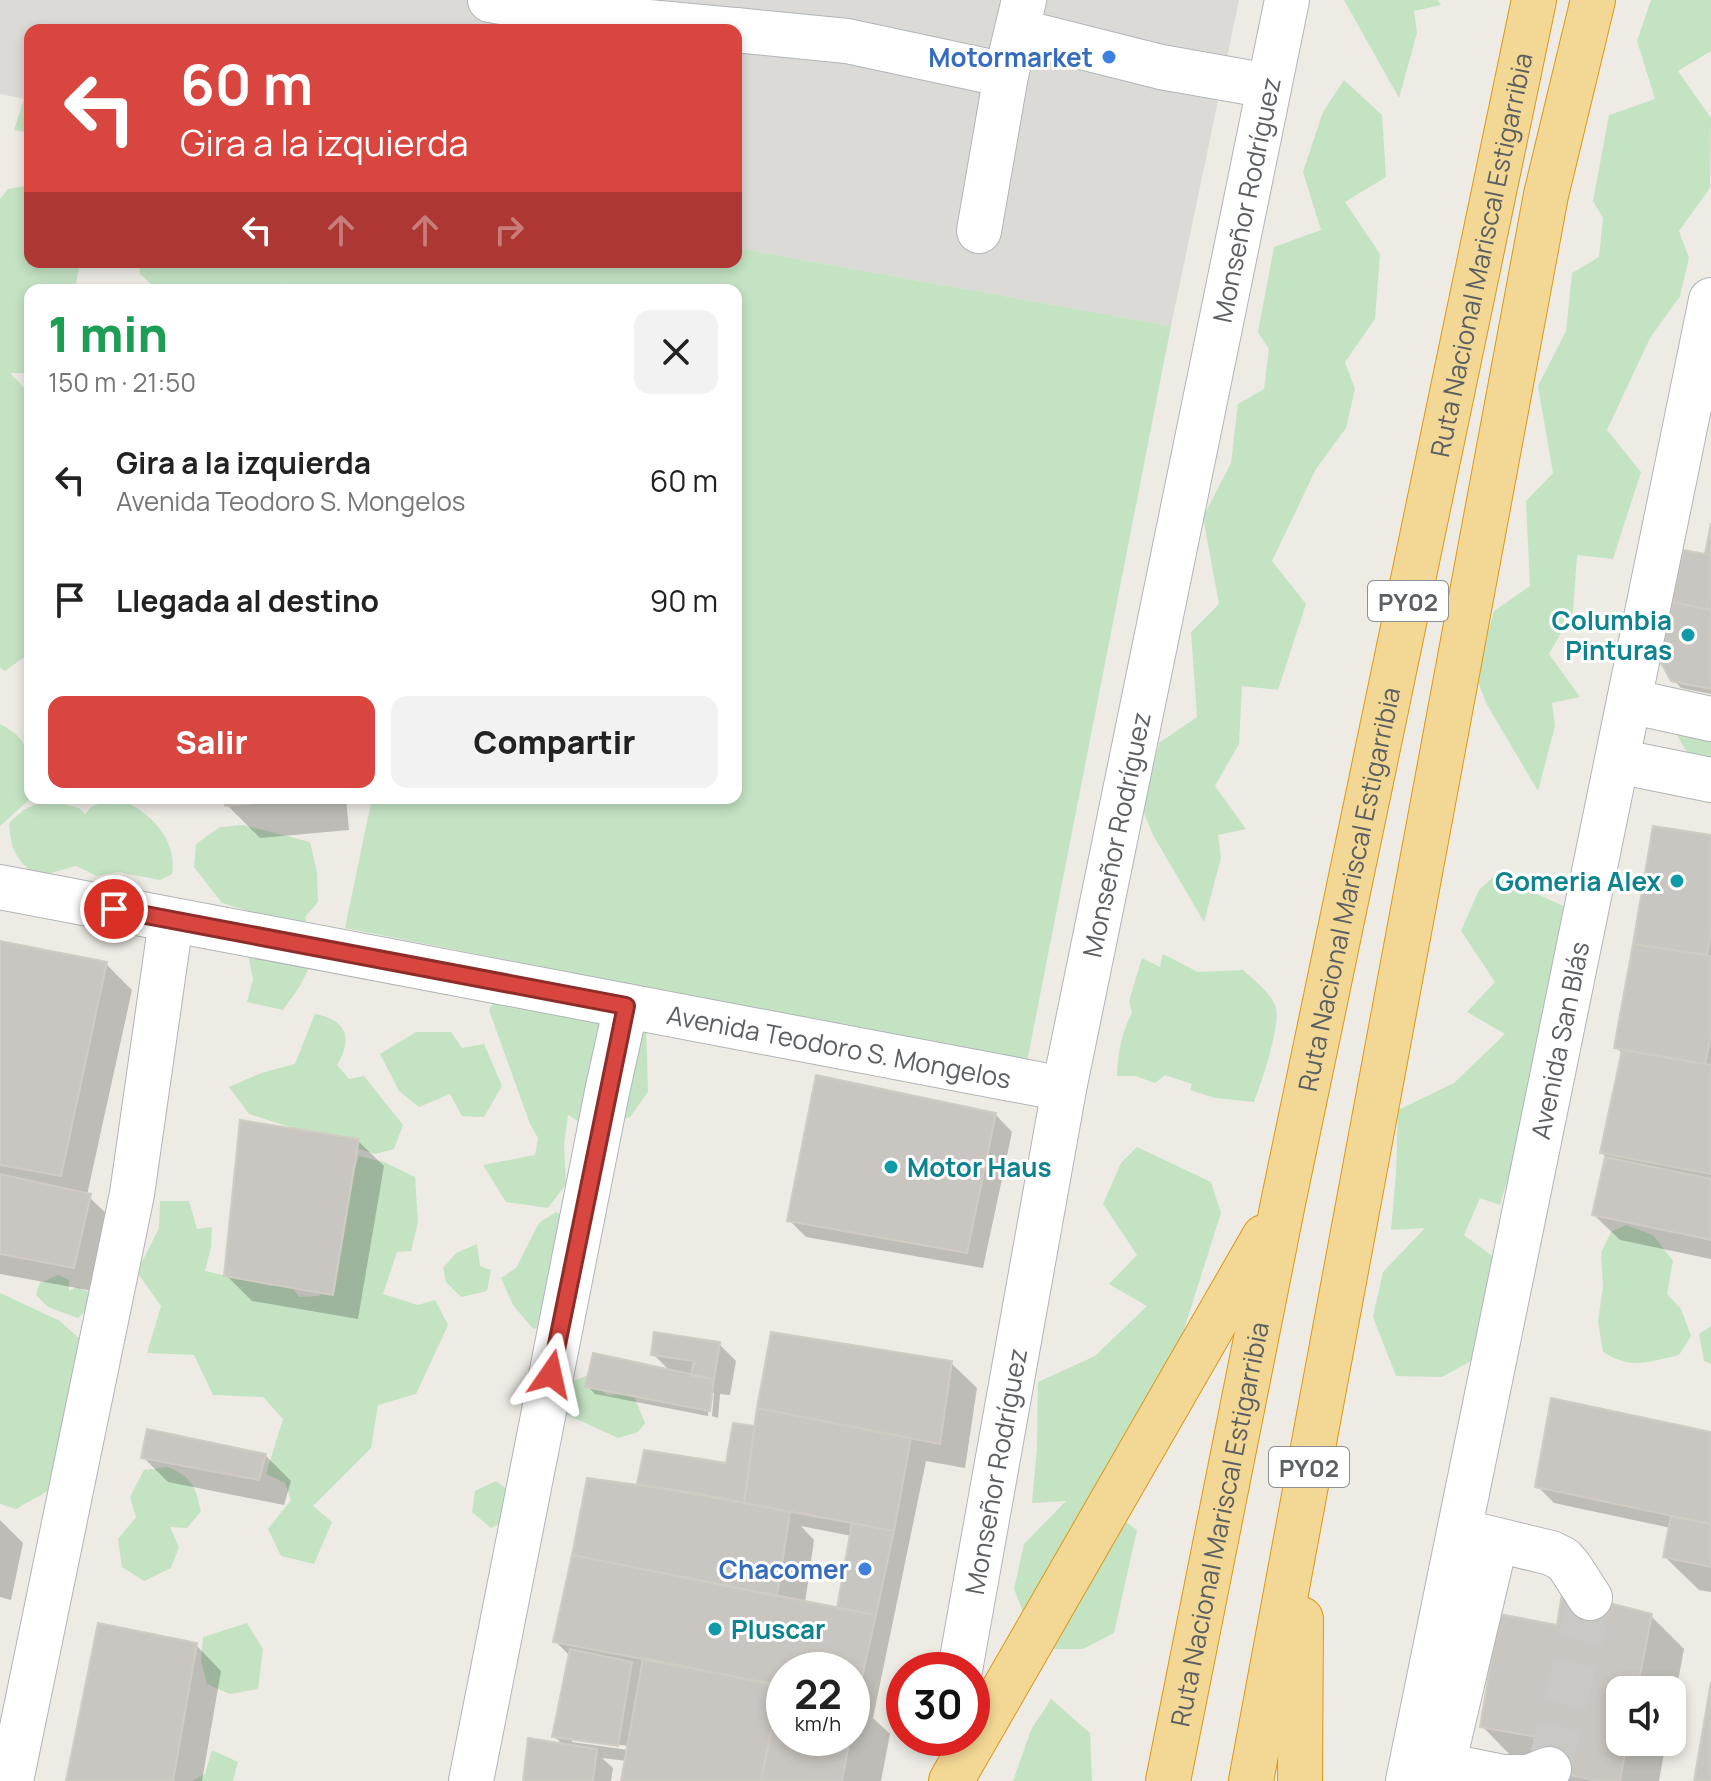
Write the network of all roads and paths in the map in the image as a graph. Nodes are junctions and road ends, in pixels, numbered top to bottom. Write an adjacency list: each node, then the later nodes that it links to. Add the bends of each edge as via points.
1 (490, 0): 7 (street)
2 (1287, 0): 11 (street, Monseñor Rodríguez)
3 (1534, 0): 22 (highway, Ruta Nacional Mariscal Estigarribia / PY02)
4 (1593, 0): 10 (highway, Ruta Nacional Mariscal Estigarribia / PY02)
5 (1604, 0): 10 (highway)
6 (1021, 15): 9 (street); 11 (street, via 1161,67)
7 (671, 24)
8 (742, 31): 9 (street, via 847,41)
9 (1006, 75): 12 (street)
10 (1572, 85): 23 (highway, Ruta Nacional Mariscal Estigarribia / PY02, via 1546,195)
11 (1269, 86): 21 (street, Monseñor Rodríguez)
12 (979, 231)
13 (1711, 300): 14 (street, Avenida San Blás)
14 (1629, 701): 15 (street); 16 (street, Avenida San Blás)
15 (1711, 719)
16 (1617, 761): 17 (street); 24 (street, Avenida San Blás)
17 (1711, 780)
18 (0, 887): 19 (street, Avenida Teodoro S. Mongelos)
19 (171, 921): 20 (street, Avenida Teodoro S. Mongelos); 30 (street, via 132,1194)
20 (626, 1006): 21 (street, Avenida Teodoro S. Mongelos); 31 (street)
21 (1064, 1089): 26 (street, Monseñor Rodríguez)
22 (1283, 1203): 33 (highway); 34 (highway, Ruta Nacional Mariscal Estigarribia / PY02)
23 (1302, 1505): 35 (highway, Ruta Nacional Mariscal Estigarribia / PY02); 36 (highway)
24 (1478, 1535): 25 (street, via 1563,1559); 28 (street, Avenida San Blás)
25 (1590, 1598)
26 (963, 1652)
27 (945, 1756): 32 (street)
28 (1421, 1768): 29 (street, via 1503,1777 1529,1777)
29 (1549, 1769)
30 (11, 1781)
31 (471, 1781)
32 (940, 1781)
33 (951, 1781)
34 (1168, 1781)
35 (1251, 1781)
36 (1300, 1781)

